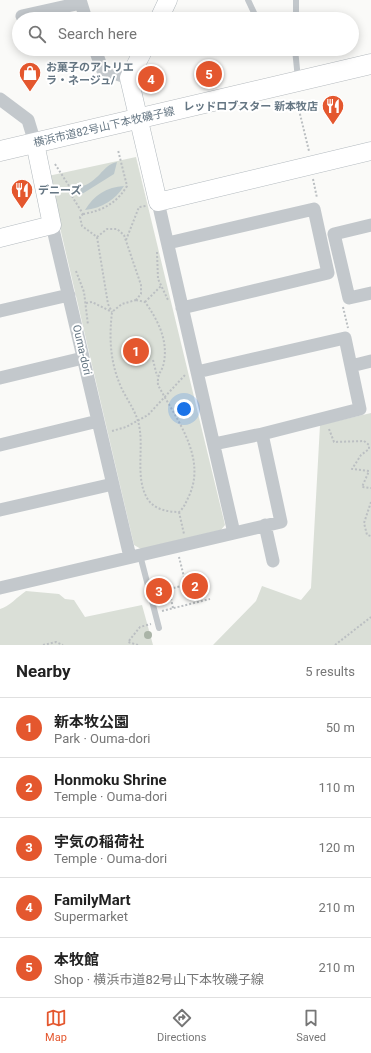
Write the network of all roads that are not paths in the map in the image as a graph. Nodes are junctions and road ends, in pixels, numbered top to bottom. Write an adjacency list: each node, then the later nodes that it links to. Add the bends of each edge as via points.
1 (168, 0): 7 (street)
2 (248, 0): 8 (lane)
3 (296, 0): 9 (lane)
4 (81, 2): 5 (street); 6 (street)
5 (39, 12)
6 (84, 12)
7 (162, 12)
8 (254, 12)
9 (296, 12)
10 (98, 56): 15 (street, via 102,69)
11 (140, 56): 15 (street)
12 (295, 56): 16 (lane)
13 (371, 64): 16 (main road, 横浜市道82号山下本牧磯子線)
14 (371, 76): 18 (main road, 横浜市道82号山下本牧磯子線)
15 (129, 78): 18 (street)
16 (298, 81): 18 (main road, 横浜市道82号山下本牧磯子線)
17 (0, 99): 19 (street, via 28,120)
18 (140, 124): 19 (main road, 横浜市道82号山下本牧磯子線); 23 (street)
19 (36, 149): 21 (main road, 横浜市道82号山下本牧磯子線); 22 (main road, 横浜市道82号山下本牧磯子線); 24 (street, Ouma-dori)
20 (371, 151): 23 (street)
21 (0, 152)
22 (0, 163)
23 (153, 207): 27 (street)
24 (52, 225): 26 (street); 29 (street, Ouma-dori)
25 (371, 226): 28 (street, via 334,234 349,298)
26 (0, 238)
27 (168, 243): 30 (street); 30 (street, via 314,209 328,273)
28 (371, 293)
29 (69, 295): 31 (street); 32 (street, Ouma-dori)
30 (182, 308): 35 (street)
31 (0, 312)
32 (83, 358): 36 (street); 37 (street, Ouma-dori)
33 (371, 361): 34 (street)
34 (351, 366): 35 (street, via 345,338); 38 (street, via 360,409)
35 (197, 372): 39 (street)
36 (0, 378)
37 (98, 421): 40 (street); 41 (street, Ouma-dori)
38 (262, 434): 39 (street); 43 (street, via 281,522)
39 (214, 444): 44 (street)
40 (0, 445)
41 (113, 484): 42 (street); 45 (street, Ouma-dori)
42 (0, 510)
43 (265, 526): 44 (street); 46 (street)
44 (234, 533): 45 (street, via 181,541)
45 (135, 556): 47 (street); 48 (lane)
46 (273, 561)
47 (0, 588)
48 (159, 628)

